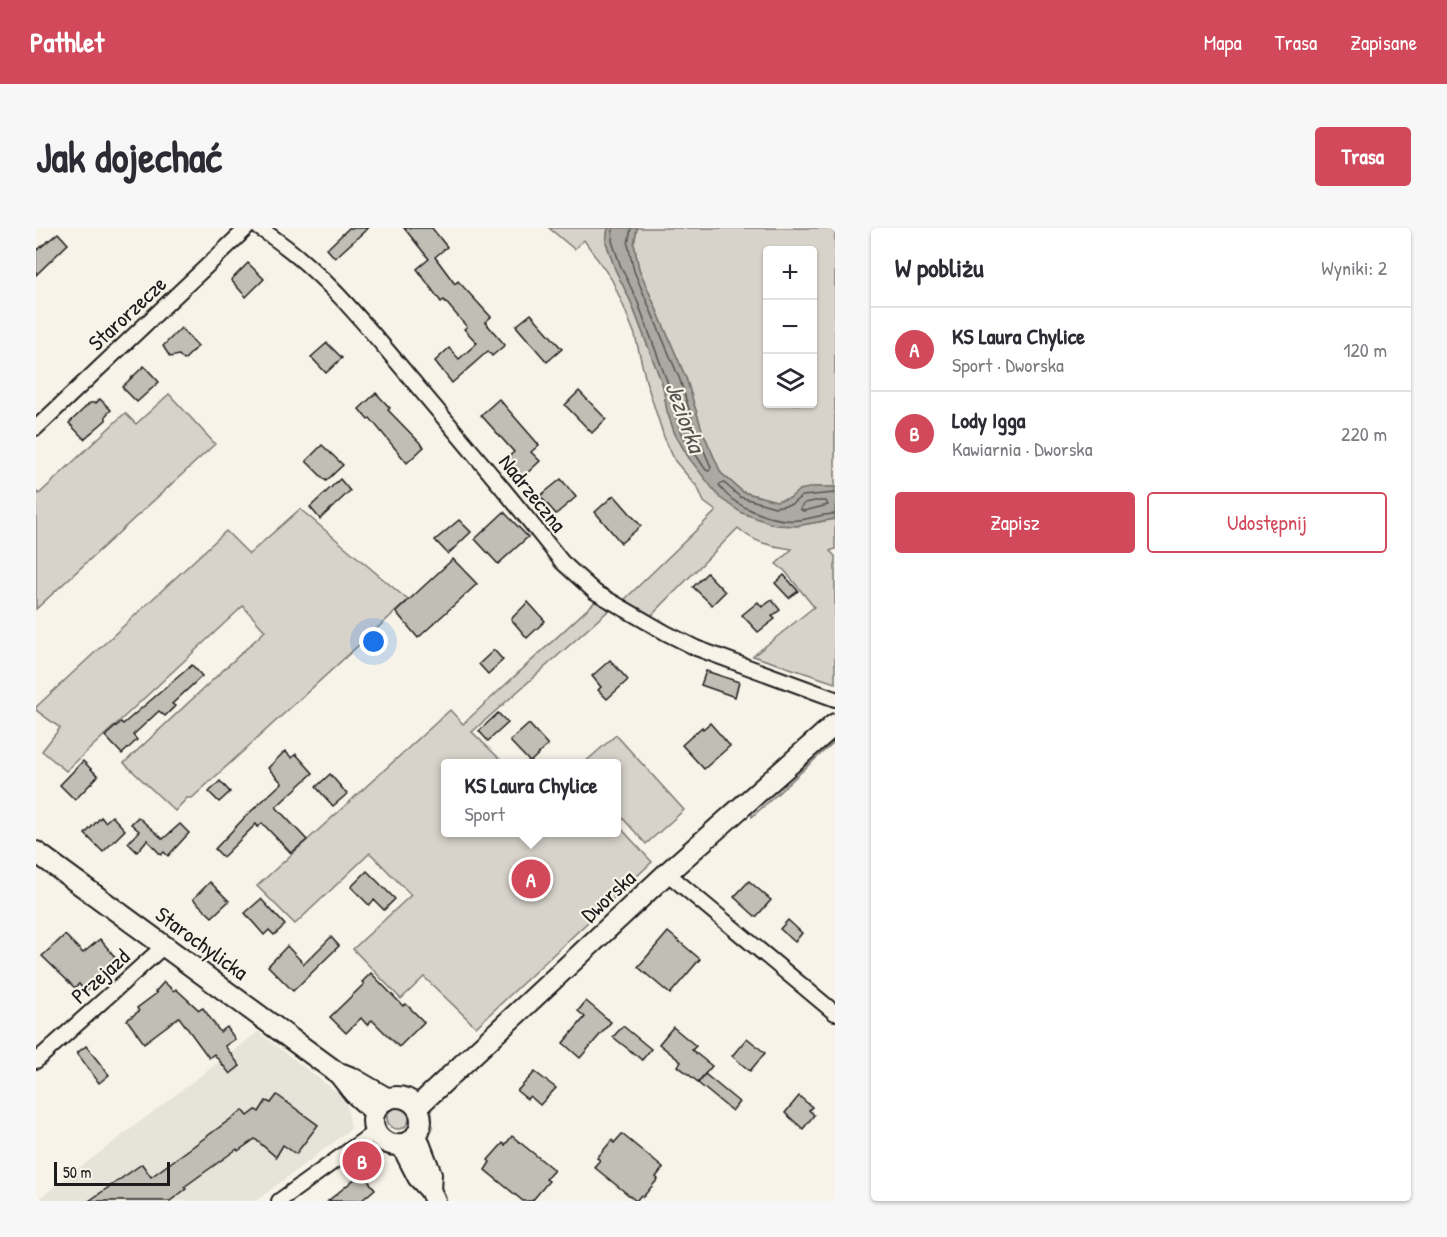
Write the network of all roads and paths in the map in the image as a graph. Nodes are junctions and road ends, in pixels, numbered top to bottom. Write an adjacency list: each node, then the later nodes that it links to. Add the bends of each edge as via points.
1 (247, 228): 3 (street, Starorzecze)
2 (259, 228): 4 (street, Nadrzeczna, via 312,268 364,323 562,562 595,592 696,648)
3 (36, 428)
4 (835, 699)
5 (835, 724): 7 (street, Dworska)
6 (36, 852): 8 (street, Starochylicka)
7 (667, 873): 9 (street); 11 (street, Dworska)
8 (165, 945): 10 (street, Przejazd); 12 (street, Starochylicka, via 339,1074 352,1078)
9 (835, 1012)
10 (36, 1061)
11 (417, 1107): 12 (street, via 404,1098); 13 (street, via 421,1121)
12 (380, 1114): 13 (street, via 384,1140); 15 (street)
13 (408, 1140): 14 (street, via 431,1174)
14 (433, 1195)
15 (279, 1201)

